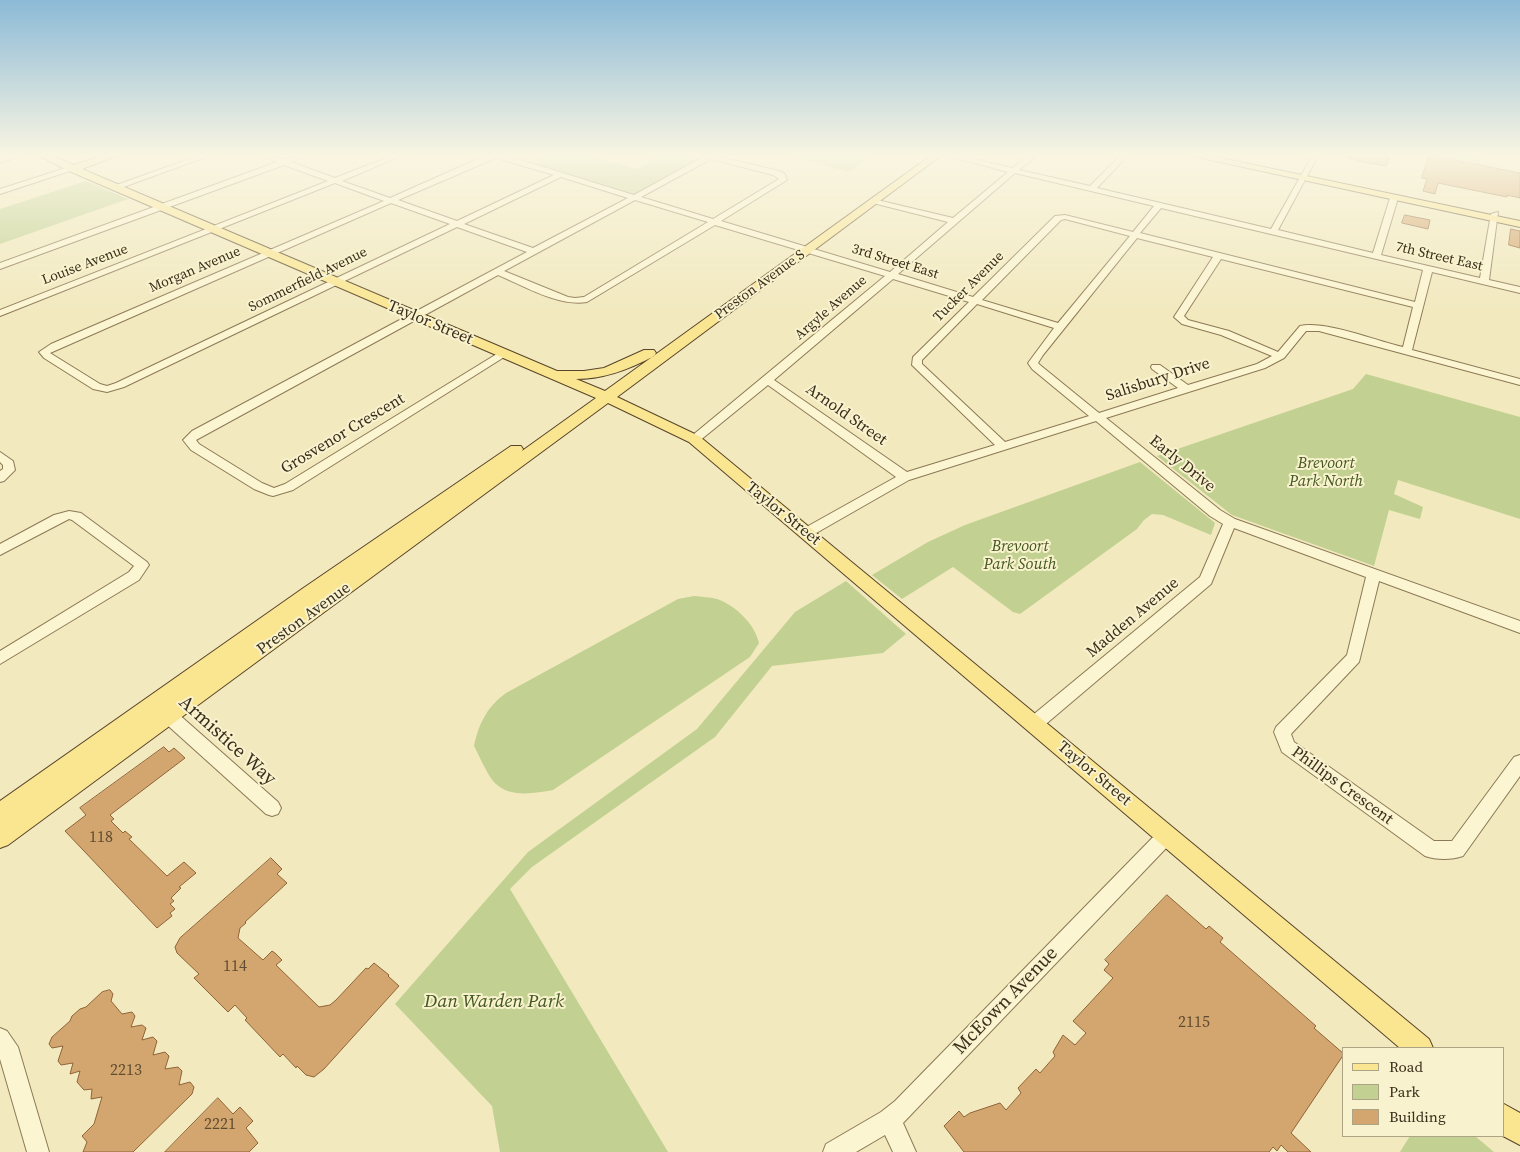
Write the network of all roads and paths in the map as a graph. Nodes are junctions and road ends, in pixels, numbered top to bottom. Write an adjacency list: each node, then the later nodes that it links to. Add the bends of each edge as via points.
1 (160, 208): 34 (street)
2 (164, 208): 26 (main road, Taylor Street)
3 (268, 208): 26 (street, Louise Avenue)
4 (375, 208): 31 (street, Morgan Avenue)
5 (410, 208): 24 (street)
6 (491, 208): 24 (street, Sommerfield Avenue)
7 (617, 208): 30 (street)
8 (668, 208): 22 (street, 3rd Street East)
9 (736, 208): 22 (street)
10 (856, 208): 29 (main road, Preston Avenue S)
11 (866, 208): 29 (main road, Preston Avenue S)
12 (901, 208): 23 (street)
13 (970, 208): 23 (street, Argyle Avenue)
14 (1157, 208): 28 (street, Early Drive)
15 (1171, 208): 27 (street, 7th Street East)
16 (1287, 208): 27 (street)
17 (1391, 208): 33 (street)
18 (1449, 208): 20 (main road)
19 (1455, 208): 20 (main road)
20 (1495, 216): 21 (main road); 25 (main road); 38 (street)
21 (1520, 219)
22 (713, 221): 29 (street, 3rd Street East); 36 (street, via 587,299 565,299)
23 (953, 222): 37 (street, Argyle Avenue)
24 (457, 224): 30 (street); 39 (street, Sommerfield Avenue)
25 (1520, 224)
26 (214, 229): 31 (main road, Taylor Street); 43 (street, Louise Avenue)
27 (1273, 232): 33 (street, 7th Street East)
28 (1135, 235): 32 (street, Tucker Avenue); 41 (street, Tucker Avenue, via 1058,218); 45 (street, Early Drive)
29 (802, 249): 37 (street, 3rd Street East); 47 (main road, Preston Avenue S); 56 (main road, Preston Avenue S)
30 (535, 252): 36 (street)
31 (270, 253): 39 (main road, Taylor Street); 51 (street, Morgan Avenue, via 44,352)
32 (1218, 256): 42 (street, Tucker Avenue); 49 (street, via 1179,317 1185,322 1224,333)
33 (1376, 256): 35 (street, 7th Street East)
34 (0, 266)
35 (1428, 268): 38 (street, 7th Street East); 42 (street)
36 (498, 272): 44 (street)
37 (890, 275): 41 (street, 3rd Street East); 53 (street, Argyle Avenue)
38 (1484, 281): 40 (street, 7th Street East)
39 (336, 282): 44 (main road, Taylor Street); 51 (street, Sommerfield Avenue, via 120,385 107,389 97,387)
40 (1520, 290)
41 (975, 301): 45 (street, 3rd Street East); 59 (street, Tucker Avenue, via 917,359 917,365)
42 (1419, 306): 46 (street)
43 (0, 313)
44 (415, 316): 48 (main road, Taylor Street); 48 (street, Grosvenor Crescent, via 189,440 195,447 273,492 289,487)
45 (1061, 327): 57 (street, Early Drive, via 1033,363)
46 (1407, 351): 49 (street, Salisbury Drive, via 1310,327 1303,328); 54 (street, Salisbury Drive)
47 (649, 353): 52 (main road, via 632,363 602,373 573,376); 56 (main road, Preston Avenue S)
48 (504, 354): 52 (main road, Taylor Street)
49 (1280, 356): 55 (street, Salisbury Drive, via 1261,366)
50 (1156, 367): 55 (street)
51 (68, 370)
52 (540, 371): 56 (main road, Taylor Street)
53 (767, 381): 58 (street, Argyle Avenue); 62 (street, Arnold Street)
54 (1520, 382)
55 (1186, 389): 57 (street, Salisbury Drive)
56 (601, 395): 58 (main road, Taylor Street); 69 (main road, Preston Avenue)
57 (1096, 418): 59 (street, Salisbury Drive); 63 (street, Early Drive)
58 (694, 439): 64 (main road, Taylor Street)
59 (1004, 447): 62 (street, Salisbury Drive)
60 (0, 456): 61 (street, via 9,464 10,470)
61 (0, 478)
62 (905, 478): 64 (street, Salisbury Drive)
63 (1230, 522): 66 (street, Early Drive); 70 (street, Madden Avenue, via 1206,580)
64 (806, 533): 70 (main road, Taylor Street)
65 (0, 550): 68 (street, via 69,515 76,516 142,565 134,576)
66 (1374, 574): 67 (street, Early Drive); 71 (street, Phillips Crescent, via 1354,658 1282,732 1288,747 1431,850 1457,850)
67 (1520, 627)
68 (0, 658)
69 (162, 709): 72 (street, Armistice Way); 73 (main road, Preston Avenue); 75 (main road, Preston Avenue)
70 (1034, 724): 74 (main road, Taylor Street)
71 (1520, 762)
72 (272, 808)
73 (0, 814)
74 (1166, 836): 77 (main road, Taylor Street); 79 (street, McEown Avenue)
75 (0, 837)
76 (0, 1038): 81 (street, via 7,1047)
77 (1419, 1047)
78 (1505, 1119): 80 (main road)
79 (889, 1120): 82 (street, McEown Avenue); 83 (street)
80 (1520, 1132)
81 (38, 1152)
82 (834, 1152)
83 (905, 1152)

